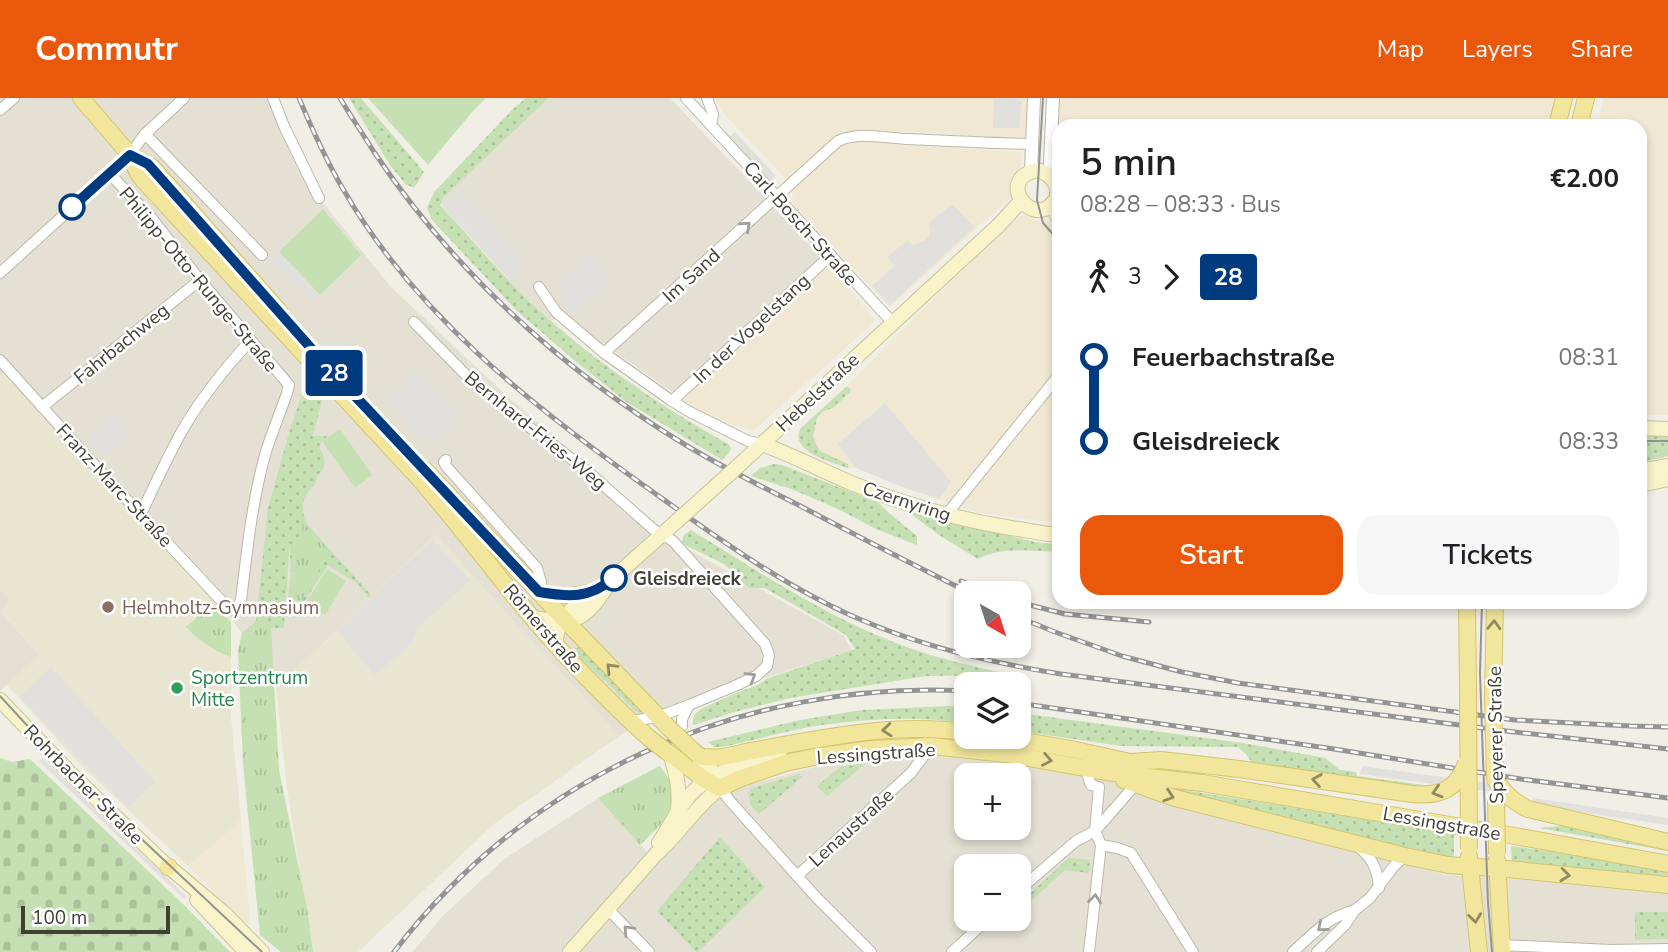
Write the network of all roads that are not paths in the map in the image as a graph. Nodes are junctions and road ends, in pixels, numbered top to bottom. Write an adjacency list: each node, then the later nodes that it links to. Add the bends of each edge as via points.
1 (14, 98): 11 (street)
2 (81, 98): 18 (main road, Römerstraße)
3 (184, 98): 16 (street)
4 (273, 98): 23 (street)
5 (686, 98): 15 (street, Carl-Bosch-Straße)
6 (707, 98): 15 (street, via 713,114)
7 (1034, 98): 17 (street, Hebelstraße)
8 (1053, 98): 12 (street)
9 (1564, 98): 13 (main road)
10 (1586, 98): 14 (main road)
11 (0, 110)
12 (1053, 119)
13 (1559, 119)
14 (1581, 119)
15 (711, 125): 22 (street, Carl-Bosch-Straße)
16 (145, 134): 18 (street); 26 (street)
17 (1031, 144): 19 (street, Hebelstraße); 22 (street, Im Sand, via 854,136 838,141)
18 (130, 155): 20 (street); 53 (main road, Römerstraße, via 152,167 325,364); 57 (main road, Römerstraße, via 144,181 424,484)
19 (1031, 171): 21 (main road, via 1043,172); 24 (main road, Hebelstraße, via 1018,185)
20 (109, 173): 28 (street); 29 (street, Philipp-Otto-Runge-Straße)
21 (1052, 181)
22 (777, 197): 27 (street, Carl-Bosch-Straße); 34 (street, Im Sand, one-way to 22)
23 (319, 198)
24 (1021, 201): 25 (main road, via 1038,209); 32 (main road, Hebelstraße)
25 (1052, 205)
26 (262, 255)
27 (831, 255): 32 (street, Carl-Bosch-Straße); 37 (street, In der Vogelstang)
28 (0, 273)
29 (200, 280): 33 (street, Philipp-Otto-Runge-Straße); 38 (street, Fahrbachweg)
30 (538, 287): 34 (street, via 556,313)
31 (414, 322): 50 (street, Bernhard-Fries-Weg, via 488,395 586,469)
32 (892, 322): 41 (main road, Hebelstraße)
33 (251, 340): 47 (street, via 200,403); 56 (street, Philipp-Otto-Runge-Straße, via 289,385 257,489 241,600)
34 (604, 354): 37 (street)
35 (0, 360): 38 (street, Franz-Marc-Straße)
36 (1052, 384): 48 (street)
37 (672, 401): 41 (street)
38 (42, 407): 47 (street, Franz-Marc-Straße)
39 (1647, 428): 40 (main road)
40 (1668, 429)
41 (762, 444): 48 (main road, Czernyring, via 887,497); 50 (main road, Hebelstraße, bridge)
42 (446, 460): 53 (street, via 537,568)
43 (1668, 466): 44 (main road)
44 (1647, 470)
45 (1668, 479): 46 (main road)
46 (1647, 484)
47 (141, 514): 56 (street, Franz-Marc-Straße)
48 (946, 515): 49 (main road, Czernyring)
49 (1052, 534)
50 (661, 535): 51 (main road, Hebelstraße); 61 (street, one-way to 50, via 756,676 767,666 769,655 765,644 691,561)
51 (611, 580): 52 (main road, Hebelstraße); 58 (main road, Hebelstraße, via 578,618)
52 (595, 591): 53 (main road, via 564,596); 58 (main road, Hebelstraße)
53 (539, 592): 58 (main road, Römerstraße)
54 (1467, 609): 70 (main road, Speyerer Straße, bridge)
55 (1495, 609): 76 (main road, Speyerer Straße, one-way to 55, bridge)
56 (231, 610)
57 (533, 618): 58 (main road, Hebelstraße); 59 (main road, Römerstraße)
58 (564, 619): 59 (main road, Hebelstraße); 62 (main road, Römerstraße, one-way to 58)
59 (555, 643): 63 (main road, Römerstraße)
60 (0, 700): 90 (main road, Rohrbacher Straße)
61 (689, 705): 62 (street); 64 (street)
62 (659, 717): 63 (street); 64 (main road, Römerstraße)
63 (630, 721): 73 (main road, Römerstraße, bridge)
64 (677, 728): 71 (main road, Römerstraße, bridge)
65 (941, 730): 66 (main road, Lessingstraße); 67 (main road, Lessingstraße, one-way to 67, via 894,729); 69 (main road)
66 (954, 731)
67 (806, 742): 71 (main road, via 718,758); 77 (main road, Lessingstraße)
68 (1031, 742): 72 (main road, Lessingstraße)
69 (931, 746): 74 (main road, Lessingstraße, one-way to 74); 77 (main road, Lessingstraße, via 814,757); 91 (street, Lenaustraße, via 911,773)
70 (1469, 754): 72 (main road, one-way to 72, bridge, via 1458,781 1424,796 1239,769 1161,760); 87 (main road, Speyerer Straße, bridge)
71 (699, 756): 77 (main road)
72 (1131, 762): 78 (main road, Lessingstraße)
73 (676, 763): 77 (main road, Römerstraße); 80 (main road)
74 (1085, 768): 75 (main road, Lessingstraße); 81 (street, via 1091,785 1098,787)
75 (1105, 772): 78 (main road, Lessingstraße); 79 (main road)
76 (1495, 779): 82 (main road, via 1508,796 1528,808); 88 (main road, Speyerer Straße, bridge)
77 (714, 782): 80 (main road, via 695,789); 85 (main road, via 703,803); 91 (street, Römerstraße)
78 (1202, 783): 89 (main road, Lessingstraße)
79 (1135, 785): 81 (street); 84 (main road, one-way to 84)
80 (678, 812): 85 (main road)
81 (1096, 831): 83 (street); 92 (street, via 1076,841)
82 (1668, 842)
83 (1101, 845): 106 (street, one-way to 83); 107 (street, via 1131,853)
84 (1355, 845): 86 (main road); 94 (street, via 1375,865)
85 (656, 854): 95 (main road)
86 (1405, 856): 87 (main road, via 1447,864); 94 (street)
87 (1469, 858): 88 (main road); 110 (main road, Speyerer Straße, one-way to 110)
88 (1497, 861): 93 (main road, one-way to 93); 98 (main road, Speyerer Straße)
89 (1668, 862)
90 (169, 867): 100 (main road, Rohrbacher Straße); 101 (main road, Rohrbacher Straße)
91 (797, 876): 104 (street, Römerstraße)
92 (1031, 880)
93 (1668, 885)
94 (1379, 888): 96 (street)
95 (608, 909): 102 (main road); 103 (street, one-way to 95)
96 (1355, 910): 108 (street, one-way to 108, via 1327,921); 109 (street)
97 (975, 931): 105 (street)
98 (1501, 949): 99 (street)
99 (1668, 949)
100 (246, 952)
101 (262, 952)
102 (570, 952)
103 (649, 952)
104 (871, 952)
105 (952, 952)
106 (1088, 952)
107 (1193, 952)
108 (1293, 952)
109 (1317, 952)
110 (1479, 952)

